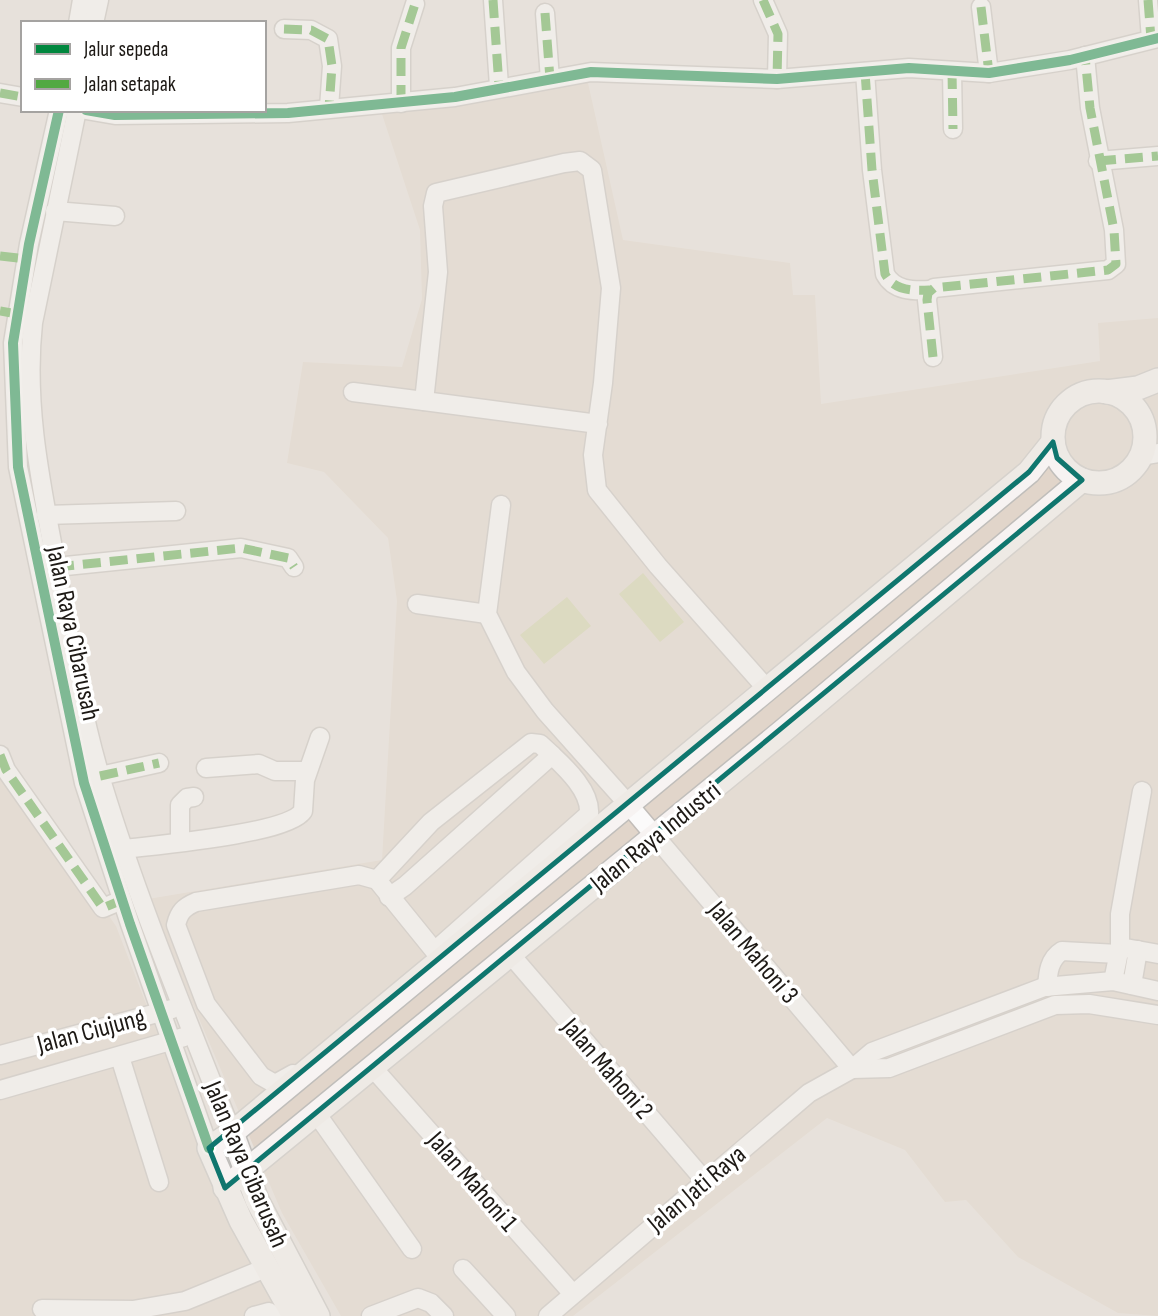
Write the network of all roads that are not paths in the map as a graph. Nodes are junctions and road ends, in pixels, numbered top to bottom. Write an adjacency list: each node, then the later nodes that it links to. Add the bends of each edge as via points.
1 (82, 0): 9 (street)
2 (99, 0): 10 (street)
3 (493, 0): 19 (street)
4 (763, 0): 18 (street, via 778,34)
5 (1148, 0): 12 (street)
6 (415, 4): 22 (street, via 401,48)
7 (981, 7): 16 (street)
8 (545, 13): 17 (street)
9 (78, 21)
10 (94, 21)
11 (284, 29): 23 (street, via 311,30 328,39 332,66)
12 (1154, 38): 13 (street)
13 (1085, 56): 16 (street); 29 (street)
14 (952, 71): 15 (street); 16 (street); 27 (street)
15 (865, 72): 18 (street); 32 (street, via 885,274 904,289)
16 (989, 73)
17 (550, 79): 18 (street, via 609,72); 19 (street)
18 (777, 79)
19 (499, 86): 22 (street)
20 (0, 93): 21 (street)
21 (21, 97)
22 (401, 103): 23 (street)
23 (329, 108): 26 (street, via 259,115 115,116)
24 (58, 112): 33 (street, Jalan Raya Cibarusah)
25 (77, 112): 30 (street, Jalan Raya Cibarusah)
26 (96, 112)
27 (953, 129)
28 (1158, 156): 29 (street)
29 (1098, 162): 32 (street, via 1114,230 1113,268)
30 (55, 211): 31 (street); 34 (street, Jalan Raya Cibarusah)
31 (116, 216)
32 (930, 290): 35 (street)
33 (8, 313): 34 (street, Jalan Raya Cibarusah)
34 (22, 340): 36 (street, Jalan Raya Cibarusah); 41 (street, Jalan Raya Cibarusah)
35 (933, 356)
36 (6, 360): 42 (street, Jalan Raya Cibarusah)
37 (1158, 380): 39 (main road)
38 (353, 392): 40 (street)
39 (1106, 392): 44 (main road, via 1131,404); 46 (main road, via 1092,392 1067,404 1058,415)
40 (424, 401): 43 (street); 43 (street, via 436,302 436,193 580,162 592,170 611,288)
41 (33, 415): 42 (street); 51 (street, Jalan Raya Cibarusah)
42 (14, 417): 45 (street, Jalan Raya Cibarusah)
43 (598, 424): 56 (street, via 592,468 597,490)
44 (1152, 428): 47 (main road)
45 (8, 435): 72 (street, Jalan Raya Cibarusah, via 72,734)
46 (1053, 442): 48 (main road, via 1057,458); 56 (main road, Jalan Raya Industri, via 1029,472)
47 (1149, 454): 48 (main road, via 1116,479)
48 (1082, 480): 67 (main road, Jalan Raya Industri)
49 (501, 505): 55 (street)
50 (176, 511): 51 (street)
51 (46, 515): 52 (street, Jalan Raya Cibarusah)
52 (56, 567): 53 (street, via 241,548 288,558); 63 (street, Jalan Raya Cibarusah)
53 (294, 567)
54 (417, 604): 55 (street)
55 (486, 614): 66 (street, Jalan Mahoni 3, via 525,685)
56 (767, 689): 66 (main road, Jalan Raya Industri)
57 (320, 737): 62 (street)
58 (0, 755): 72 (street, via 6,771 103,908)
59 (552, 755): 70 (street, via 540,744 531,743 431,822); 71 (street); 77 (street, via 586,796 589,814)
60 (159, 763): 63 (street)
61 (206, 768): 62 (street, via 259,764 273,770)
62 (307, 771): 68 (street, via 303,811 294,820)
63 (100, 776): 69 (street, Jalan Raya Cibarusah)
64 (1142, 791): 73 (street, via 1119,914)
65 (194, 797): 68 (street, via 182,802 179,809)
66 (628, 803): 67 (street, Jalan Mahoni 3); 77 (main road, Jalan Raya Industri)
67 (654, 836): 75 (main road, Jalan Raya Industri); 93 (street, Jalan Mahoni 3)
68 (180, 842): 69 (street)
69 (124, 849): 84 (street, Jalan Raya Cibarusah)
70 (377, 880): 71 (street); 82 (street, via 359,875 187,906 176,925)
71 (389, 897): 77 (street)
72 (122, 900): 85 (street, Jalan Raya Cibarusah)
73 (1119, 950): 74 (street); 78 (street); 80 (street, via 1062,951 1048,971)
74 (1138, 950): 76 (street); 79 (street)
75 (511, 954): 92 (main road, Jalan Raya Industri); 99 (street, Jalan Mahoni 2)
76 (1158, 954)
77 (437, 955): 82 (street, via 275,1084 261,1076); 96 (main road, Jalan Raya Industri)
78 (1113, 981): 79 (street, Jalan Jati Raya); 80 (street, Jalan Jati Raya)
79 (1132, 985): 81 (street, Jalan Jati Raya)
80 (1047, 986): 83 (street, Jalan Jati Raya)
81 (1158, 991)
82 (206, 1004): 84 (street, Jalan Ciujung)
83 (997, 1004): 87 (street); 93 (street, Jalan Jati Raya, via 872,1052)
84 (183, 1007): 85 (street, Jalan Ciujung); 88 (street, Jalan Raya Cibarusah)
85 (161, 1011): 89 (street, Jalan Raya Cibarusah); 90 (street, Jalan Ciujung)
86 (1158, 1015): 87 (street, Jalan Jati Raya, via 1073,1003)
87 (1007, 1023): 93 (street, Jalan Jati Raya, via 881,1070)
88 (194, 1034): 89 (street); 96 (street, Jalan Raya Cibarusah)
89 (173, 1041): 91 (street); 97 (street, Jalan Raya Cibarusah)
90 (0, 1055)
91 (120, 1057): 94 (street); 100 (street)
92 (373, 1068): 95 (main road, Jalan Raya Industri); 105 (street, Jalan Mahoni 1)
93 (852, 1069): 99 (street, Jalan Jati Raya, via 809,1093)
94 (0, 1090)
95 (316, 1113): 98 (main road, Jalan Raya Industri); 102 (street)
96 (232, 1133): 97 (main road, Jalan Raya Industri); 98 (main road, Jalan Raya Cibarusah)
97 (209, 1148): 101 (main road, Jalan Raya Cibarusah)
98 (246, 1172): 101 (main road, Jalan Raya Industri); 110 (main road, Jalan Raya Cibarusah)
99 (705, 1181): 105 (street, Jalan Jati Raya)
100 (159, 1182)
101 (225, 1188): 103 (main road, Jalan Raya Cibarusah)
102 (412, 1249)
103 (266, 1268): 106 (street, via 185,1301 133,1311); 109 (main road, Jalan Raya Cibarusah)
104 (463, 1269): 113 (street)
105 (563, 1308)
106 (42, 1309)
107 (254, 1316): 108 (street, via 269,1312)
108 (273, 1316)
109 (294, 1316)
110 (318, 1316)
111 (371, 1316): 112 (street, via 418,1298)
112 (444, 1316)
113 (506, 1316)

